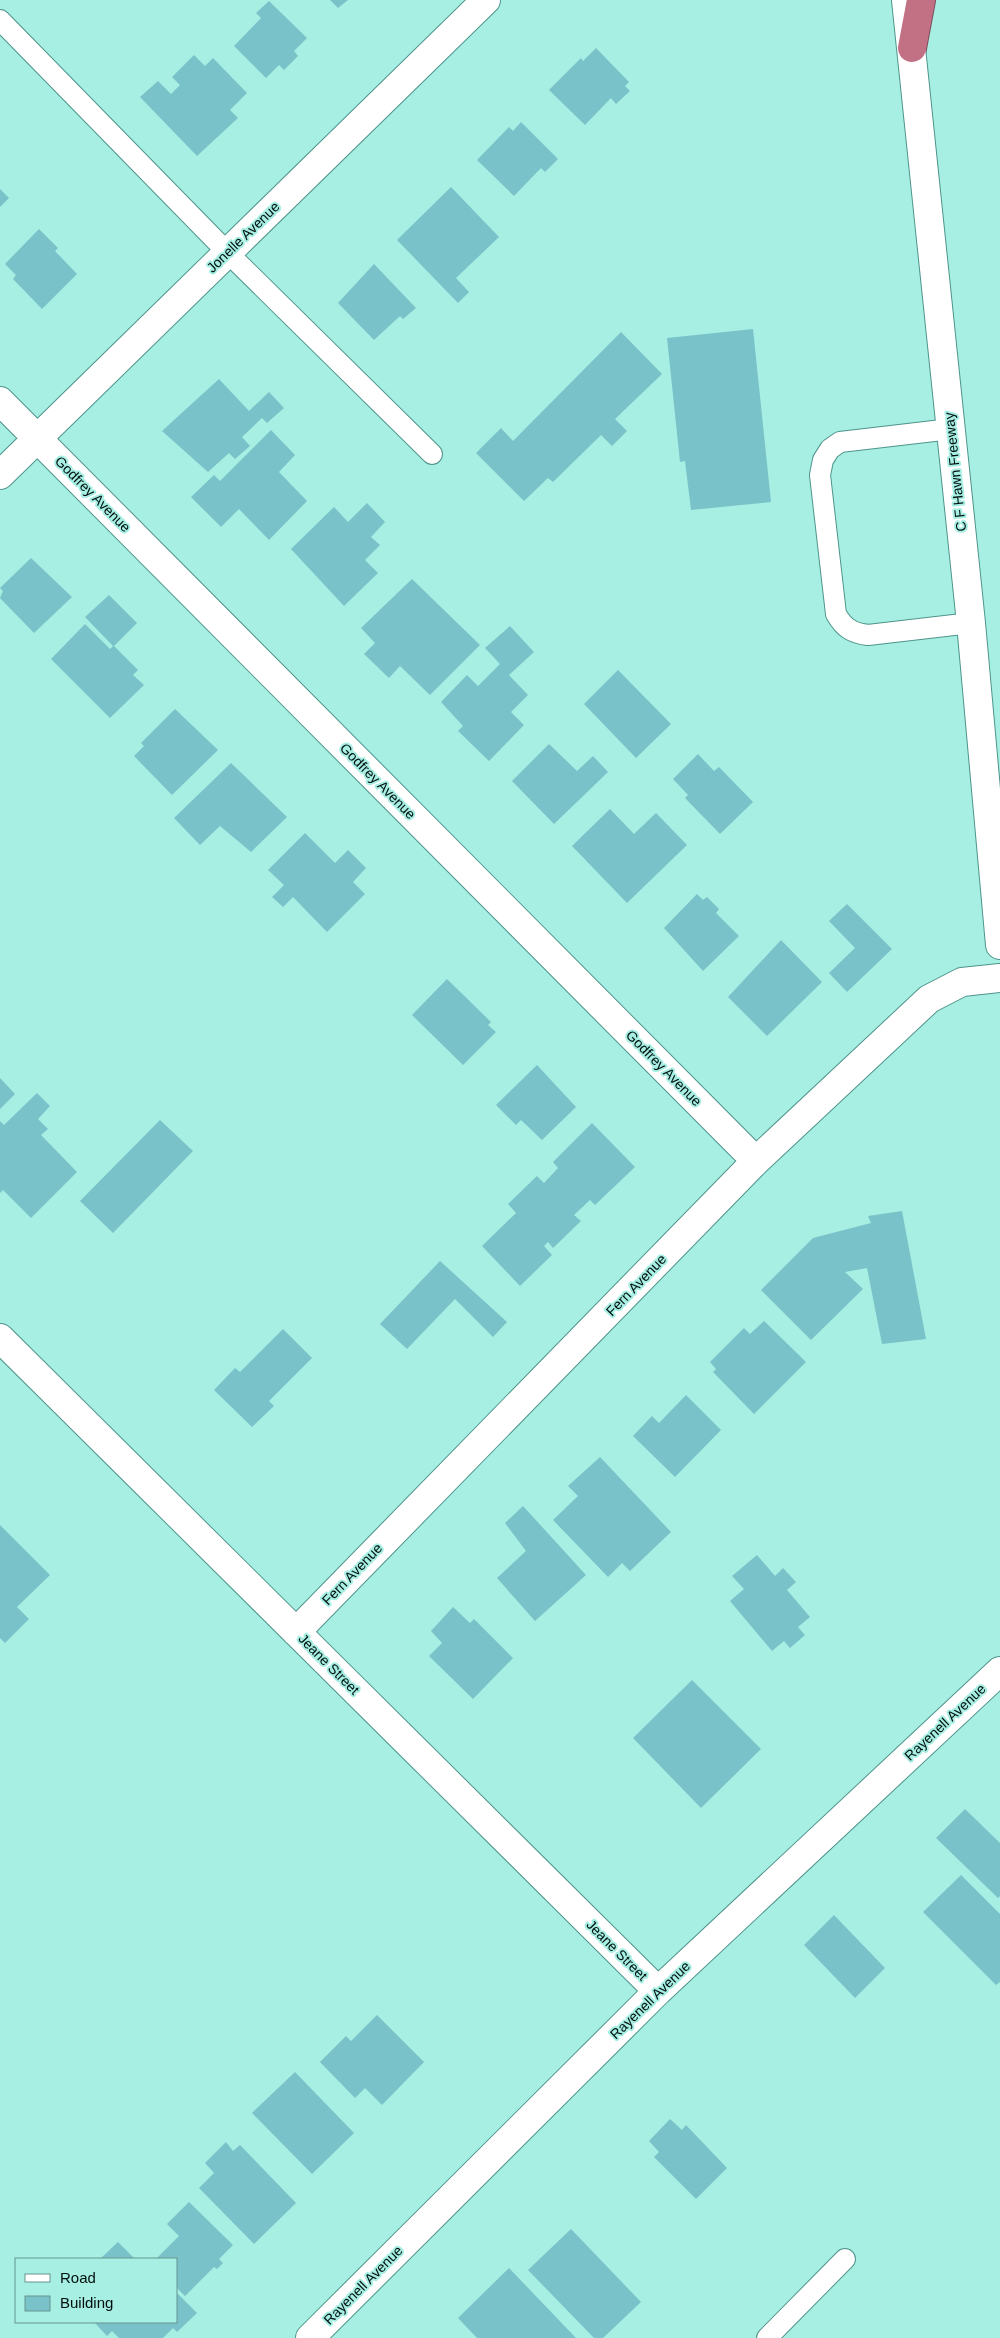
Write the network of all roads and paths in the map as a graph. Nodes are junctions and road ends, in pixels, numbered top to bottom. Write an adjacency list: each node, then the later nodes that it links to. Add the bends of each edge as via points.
1 (486, 0): 6 (street, Jonelle Avenue)
2 (906, 0): 5 (street, C F Hawn Freeway)
3 (921, 0): 5 (highway)
4 (0, 20): 6 (lane)
5 (912, 48): 8 (street, C F Hawn Freeway)
6 (227, 252): 9 (street, Jonelle Avenue); 10 (lane)
7 (0, 401): 9 (street, Godfrey Avenue)
8 (951, 430): 12 (street, C F Hawn Freeway); 12 (lane, via 840,442 823,460 820,475 836,614 843,626 855,634 862,634)
9 (37, 438): 11 (street, Jonelle Avenue); 15 (street, Godfrey Avenue)
10 (432, 454)
11 (0, 474)
12 (970, 623): 13 (street, C F Hawn Freeway)
13 (1000, 945)
14 (1000, 978): 15 (street, Fern Avenue, via 962,982 929,999)
15 (756, 1161): 17 (street, Fern Avenue)
16 (3, 1349): 17 (street, Jeane Street)
17 (296, 1632): 19 (street, Jeane Street)
18 (1000, 1671): 19 (street, Rayenell Avenue)
19 (658, 1991): 21 (street, Rayenell Avenue)
20 (845, 2259): 22 (lane)
21 (310, 2338)
22 (767, 2338)

